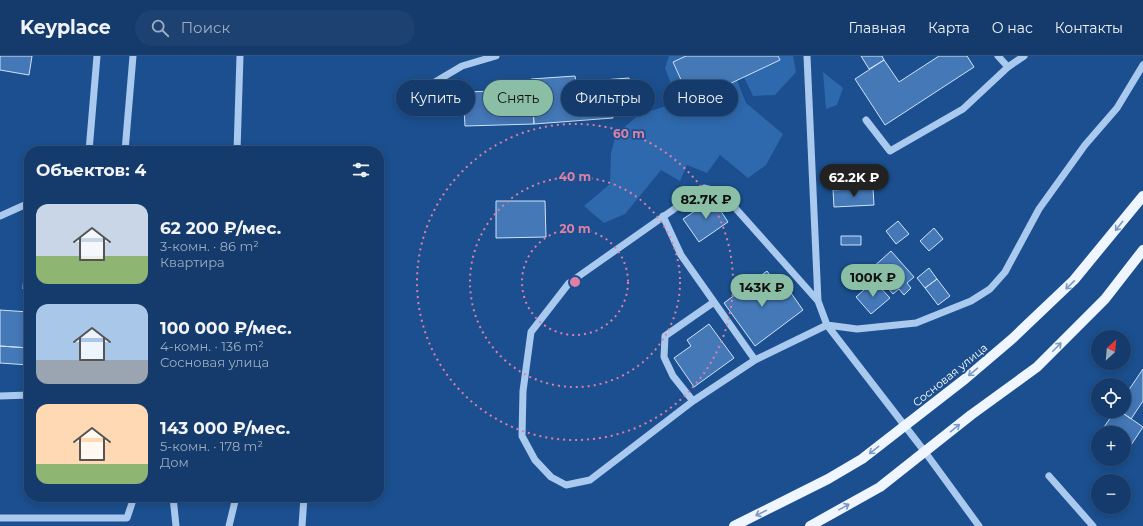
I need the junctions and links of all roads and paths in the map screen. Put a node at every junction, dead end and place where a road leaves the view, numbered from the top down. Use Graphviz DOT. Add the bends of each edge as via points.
graph roads {
  1 [pos="97,56"];
  2 [pos="133,56"];
  3 [pos="240,56"];
  4 [pos="496,56"];
  5 [pos="807,56"];
  6 [pos="998,56"];
  7 [pos="1024,56"];
  8 [pos="1143,65"];
  9 [pos="1008,67"];
  10 [pos="438,80"];
  11 [pos="866,120"];
  12 [pos="89,146"];
  13 [pos="125,146"];
  14 [pos="237,146"];
  15 [pos="1143,196"];
  16 [pos="24,205"];
  17 [pos="0,216"];
  18 [pos="663,216"];
  19 [pos="1143,250"];
  20 [pos="818,301"];
  21 [pos="714,302"];
  22 [pos="827,325"];
  23 [pos="755,360"];
  24 [pos="24,395"];
  25 [pos="0,396"];
  26 [pos="694,401"];
  27 [pos="905,426"];
  28 [pos="925,452"];
  29 [pos="1049,476"];
  30 [pos="132,502"];
  31 [pos="174,502"];
  32 [pos="235,502"];
  33 [pos="304,502"];
  34 [pos="0,518"];
  35 [pos="176,526"];
  36 [pos="229,526"];
  37 [pos="302,526"];
  38 [pos="734,526"];
  39 [pos="810,526"];
  40 [pos="979,526"];
  41 [pos="1093,526"];
  1 -- 12 [label="street"];
  2 -- 13 [label="street"];
  3 -- 14 [label="street"];
  4 -- 10 [label="street" via="462,66"];
  5 -- 20 [label="street"];
  6 -- 9 [label="street"];
  7 -- 9 [label="street"];
  8 -- 22 [label="street" via="1117,108 1085,145 1039,209 1005,272 990,289 971,300 916,323 857,329"];
  9 -- 11 [label="street" via="963,109 890,152"];
  15 -- 27 [label="main road, Сосновая улица, one-way" via="1074,280 1012,339"];
  16 -- 17 [label="street"];
  18 -- 20 [label="street" via="704,188 721,192"];
  18 -- 21 [label="street" via="681,255"];
  18 -- 26 [label="street" via="568,283 531,332 523,391 522,436 540,466 551,477 566,485 590,480"];
  28 -- 19 [label="main road, one-way" via="1037,367 1105,299"];
  20 -- 22 [label="street"];
  21 -- 23 [label="street"];
  21 -- 26 [label="street" via="665,336 664,357 673,376"];
  22 -- 23 [label="street"];
  22 -- 27 [label="street"];
  23 -- 26 [label="street"];
  24 -- 25 [label="street"];
  27 -- 28 [label="street"];
  27 -- 38 [label="main road, Сосновая улица, one-way" via="862,459 828,479"];
  39 -- 28 [label="main road, one-way" via="880,486"];
  28 -- 40 [label="street"];
  29 -- 41 [label="street"];
  30 -- 34 [label="street" via="127,518"];
  31 -- 35 [label="street"];
  32 -- 36 [label="street"];
  33 -- 37 [label="street"];
}
